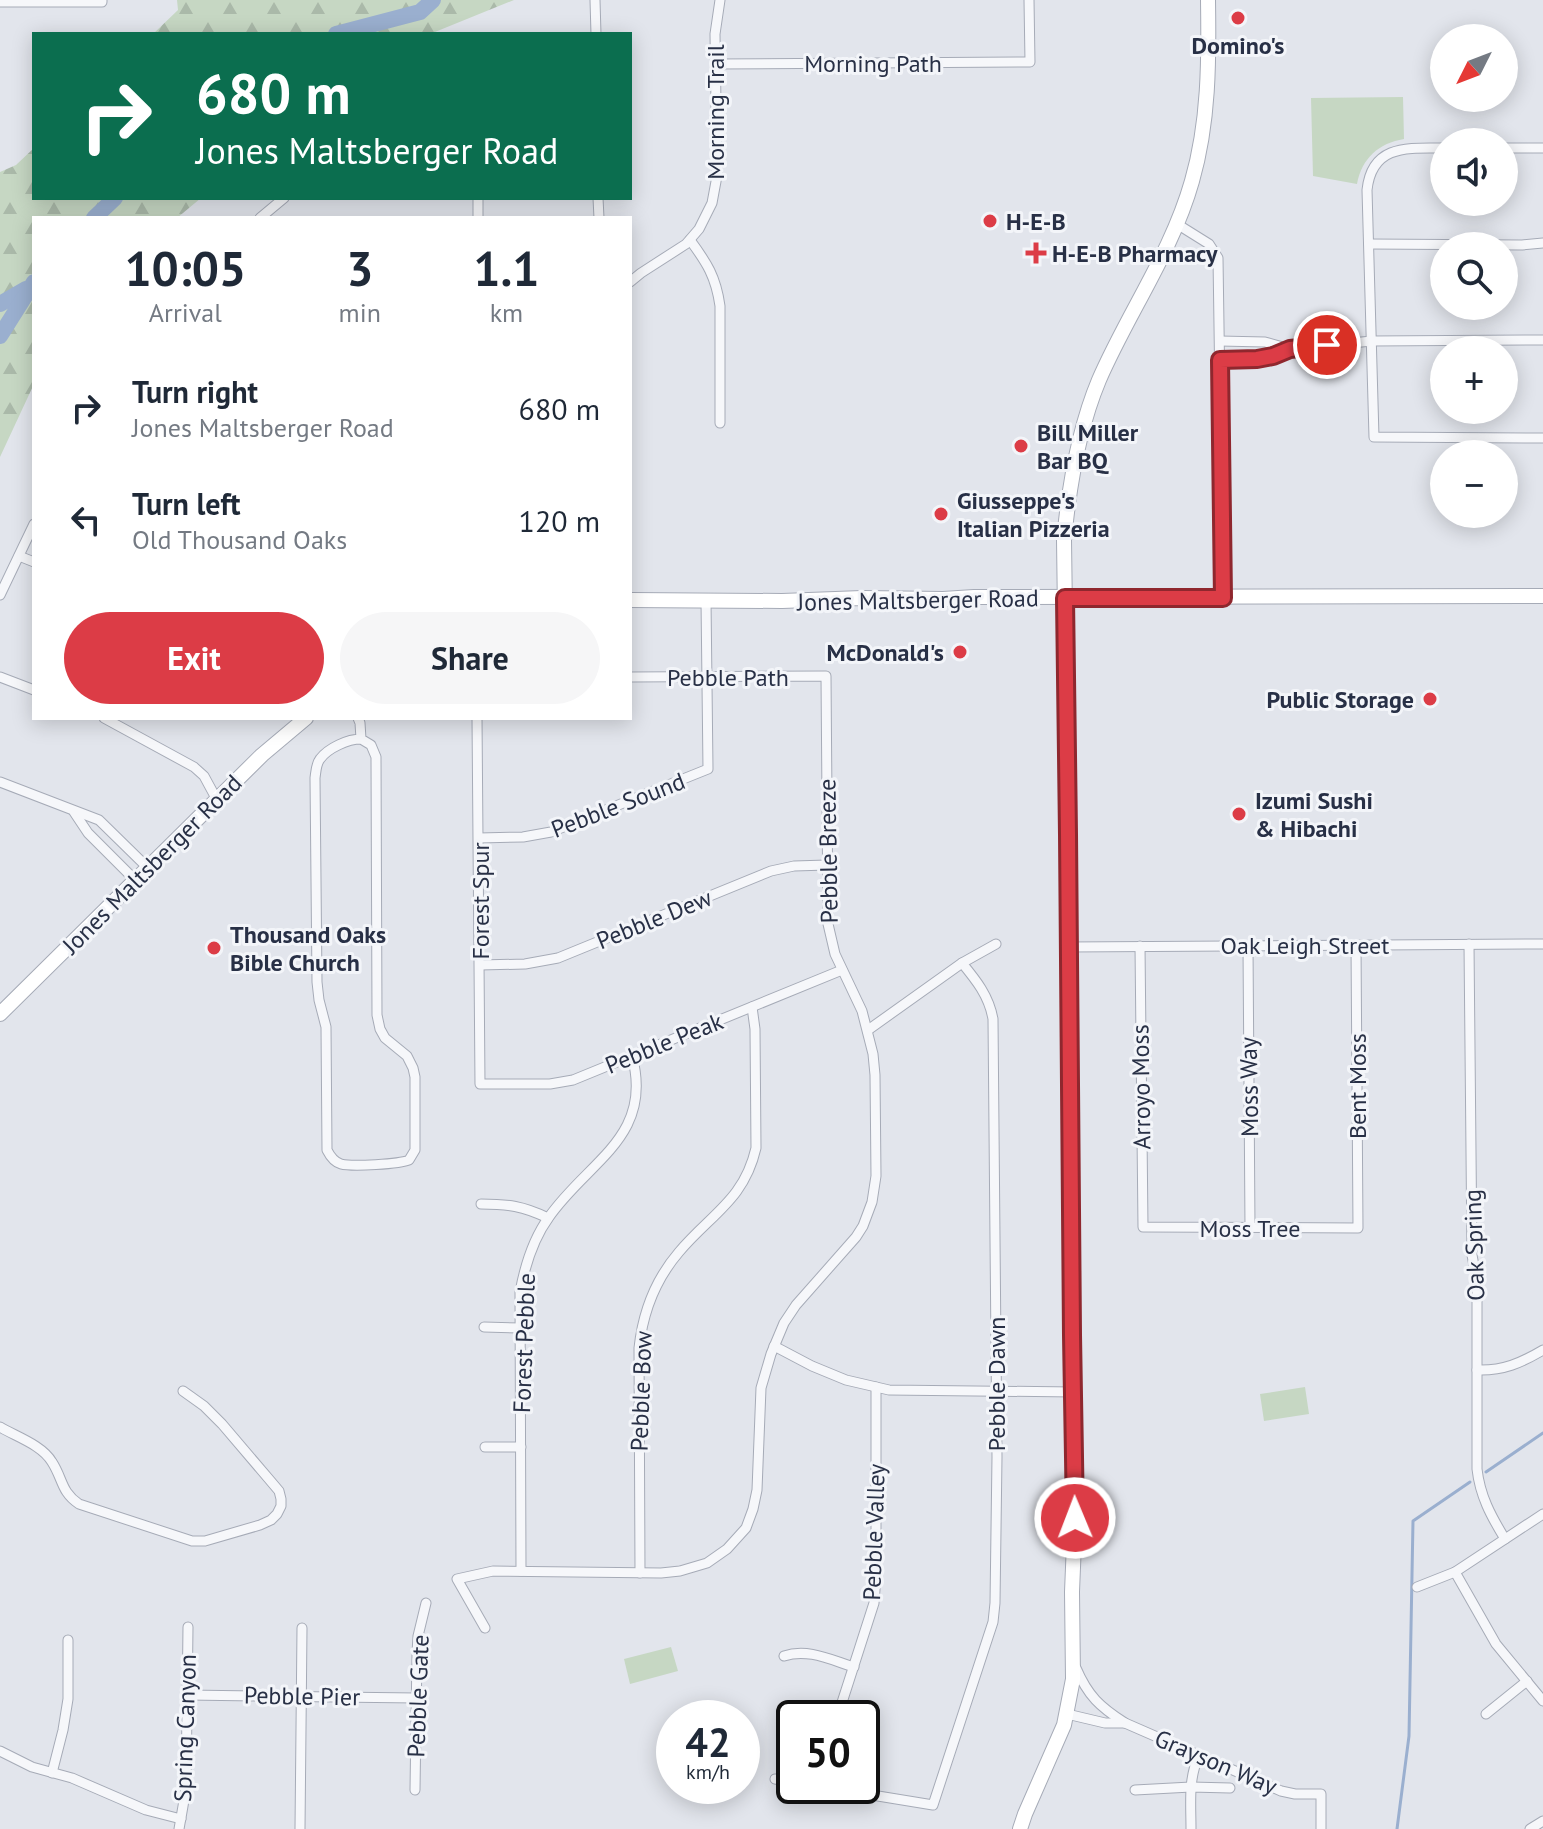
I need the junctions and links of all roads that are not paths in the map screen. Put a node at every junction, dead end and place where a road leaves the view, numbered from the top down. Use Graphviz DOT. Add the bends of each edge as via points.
graph roads {
  1 [pos="595,0"];
  2 [pos="720,0"];
  3 [pos="1029,0"];
  4 [pos="1208,0"];
  5 [pos="102,1"];
  6 [pos="0,2"];
  7 [pos="596,32"];
  8 [pos="716,64"];
  9 [pos="1518,148"];
  10 [pos="1543,148"];
  11 [pos="1430,149"];
  12 [pos="282,200"];
  13 [pos="262,216"];
  14 [pos="1177,224"];
  15 [pos="690,240"];
  16 [pos="1543,243"];
  17 [pos="1369,244"];
  18 [pos="632,280"];
  19 [pos="1543,340"];
  20 [pos="1220,341"];
  21 [pos="1372,341"];
  22 [pos="1290,349"];
  23 [pos="1220,360"];
  24 [pos="720,423"];
  25 [pos="1543,438"];
  26 [pos="32,528"];
  27 [pos="19,556"];
  28 [pos="32,561"];
  29 [pos="0,595"];
  30 [pos="1543,596"];
  31 [pos="1065,598"];
  32 [pos="1223,598"];
  33 [pos="632,600"];
  34 [pos="706,600"];
  35 [pos="706,676"];
  36 [pos="826,676"];
  37 [pos="0,677"];
  38 [pos="632,677"];
  39 [pos="32,689"];
  40 [pos="108,720"];
  41 [pos="304,720"];
  42 [pos="359,720"];
  43 [pos="477,720"];
  44 [pos="361,739"];
  45 [pos="0,782"];
  46 [pos="217,800"];
  47 [pos="74,812"];
  48 [pos="479,838"];
  49 [pos="120,841"];
  50 [pos="108,853"];
  51 [pos="827,865"];
  52 [pos="147,867"];
  53 [pos="135,880"];
  54 [pos="996,944"];
  55 [pos="1469,944"];
  56 [pos="1543,944"];
  57 [pos="1356,945"];
  58 [pos="1140,946"];
  59 [pos="1248,946"];
  60 [pos="1068,947"];
  61 [pos="962,963"];
  62 [pos="480,965"];
  63 [pos="842,970"];
  64 [pos="752,1007"];
  65 [pos="0,1014"];
  66 [pos="868,1030"];
  67 [pos="632,1056"];
  68 [pos="480,1084"];
  69 [pos="481,1204"];
  70 [pos="548,1218"];
  71 [pos="1143,1227"];
  72 [pos="1250,1228"];
  73 [pos="1358,1228"];
  74 [pos="484,1327"];
  75 [pos="521,1328"];
  76 [pos="774,1346"];
  77 [pos="1543,1350"];
  78 [pos="1477,1370"];
  79 [pos="876,1387"];
  80 [pos="183,1391"];
  81 [pos="996,1391"];
  82 [pos="1074,1392"];
  83 [pos="0,1427"];
  84 [pos="485,1447"];
  85 [pos="521,1447"];
  86 [pos="1543,1514"];
  87 [pos="1505,1539"];
  88 [pos="521,1571"];
  89 [pos="1455,1572"];
  90 [pos="640,1573"];
  91 [pos="1417,1587"];
  92 [pos="426,1603"];
  93 [pos="188,1627"];
  94 [pos="302,1628"];
  95 [pos="485,1628"];
  96 [pos="68,1640"];
  97 [pos="784,1656"];
  98 [pos="1073,1661"];
  99 [pos="854,1667"];
  100 [pos="1527,1681"];
  101 [pos="187,1695"];
  102 [pos="301,1696"];
  103 [pos="416,1698"];
  104 [pos="843,1700"];
  105 [pos="1543,1701"];
  106 [pos="1067,1714"];
  107 [pos="1486,1714"];
  108 [pos="1125,1723"];
  109 [pos="0,1751"];
  110 [pos="1199,1755"];
  111 [pos="52,1773"];
  112 [pos="1191,1787"];
  113 [pos="1230,1788"];
  114 [pos="415,1790"];
  115 [pos="1135,1790"];
  116 [pos="880,1796"];
  117 [pos="1543,1821"];
  118 [pos="180,1824"];
  119 [pos="300,1829"];
  120 [pos="1020,1829"];
  121 [pos="1191,1829"];
  122 [pos="1321,1829"];
  123 [pos="1530,1829"];
  1 -- 7 [label="street"];
  2 -- 8 [label="street, Morning Trail"];
  3 -- 8 [label="street, Morning Path" via="1030,62"];
  4 -- 14 [label="main road" via="1205,117"];
  5 -- 6 [label="street"];
  8 -- 15 [label="street, Morning Trail" via="716,188 704,221"];
  9 -- 10 [label="street"];
  11 -- 17 [label="street" via="1396,150 1379,160 1368,178"];
  12 -- 13 [label="street"];
  14 -- 20 [label="street" via="1209,244 1218,258"];
  14 -- 31 [label="main road" via="1091,401 1067,504"];
  15 -- 18 [label="street, Morning Trail"];
  15 -- 24 [label="street" via="718,289"];
  16 -- 17 [label="street"];
  17 -- 21 [label="street"];
  19 -- 21 [label="street"];
  20 -- 22 [label="street" via="1265,342"];
  20 -- 23 [label="street"];
  21 -- 22 [label="street"];
  21 -- 25 [label="street" via="1374,437"];
  22 -- 23 [label="street" via="1257,359"];
  23 -- 32 [label="street"];
  26 -- 27 [label="street"];
  27 -- 28 [label="street"];
  27 -- 29 [label="street"];
  30 -- 32 [label="main road, Jones Maltsberger Road"];
  31 -- 32 [label="main road, Jones Maltsberger Road"];
  31 -- 34 [label="main road, Jones Maltsberger Road"];
  31 -- 60 [label="main road"];
  33 -- 34 [label="main road, Jones Maltsberger Road"];
  34 -- 35 [label="street"];
  35 -- 36 [label="street, Pebble Path"];
  35 -- 38 [label="street, Pebble Path"];
  35 -- 48 [label="street, Pebble Sound" via="708,769 551,832"];
  36 -- 51 [label="street, Pebble Breeze"];
  37 -- 39 [label="street"];
  40 -- 46 [label="street" via="194,767"];
  41 -- 46 [label="main road, Jones Maltsberger Road"];
  42 -- 44 [label="street"];
  43 -- 48 [label="street, Forest Spur"];
  44 -- 44 [label="street" via="376,757 377,1015 385,1038 407,1056 415,1077 416,1146 409,1160 398,1164 341,1164 327,1150 326,1027 317,982 315,778 325,754"];
  45 -- 47 [label="street"];
  46 -- 52 [label="main road, Jones Maltsberger Road"];
  47 -- 49 [label="street" via="99,820"];
  47 -- 50 [label="street"];
  48 -- 62 [label="street, Forest Spur"];
  49 -- 50 [label="street"];
  49 -- 52 [label="street"];
  50 -- 53 [label="street"];
  51 -- 62 [label="street, Pebble Dew" via="771,871 558,958"];
  51 -- 63 [label="street, Pebble Breeze" via="828,924"];
  52 -- 53 [label="main road, Jones Maltsberger Road"];
  53 -- 65 [label="main road, Jones Maltsberger Road"];
  54 -- 61 [label="street"];
  55 -- 56 [label="street, Oak Leigh Street"];
  55 -- 57 [label="street, Oak Leigh Street"];
  55 -- 78 [label="street, Oak Spring"];
  57 -- 59 [label="street, Oak Leigh Street"];
  57 -- 73 [label="street, Bent Moss"];
  58 -- 59 [label="street, Oak Leigh Street"];
  58 -- 60 [label="street, Oak Leigh Street"];
  58 -- 71 [label="street, Arroyo Moss"];
  59 -- 72 [label="street, Moss Way"];
  60 -- 82 [label="main road"];
  61 -- 66 [label="street"];
  61 -- 81 [label="street, Pebble Dawn" via="987,998 993,1019"];
  62 -- 68 [label="street, Forest Spur"];
  63 -- 64 [label="street, Pebble Peak"];
  63 -- 66 [label="street, Pebble Breeze"];
  64 -- 67 [label="street, Pebble Peak"];
  64 -- 90 [label="street, Pebble Bow" via="756,1148 750,1171 737,1193 665,1270 650,1297 641,1331"];
  66 -- 76 [label="street, Pebble Breeze" via="875,1075 872,1202 856,1237 796,1305"];
  67 -- 68 [label="street, Pebble Peak" via="564,1082"];
  67 -- 70 [label="street, Forest Pebble" via="637,1088 628,1127"];
  69 -- 70 [label="street" via="521,1206"];
  70 -- 75 [label="street, Forest Pebble" via="523,1275"];
  71 -- 72 [label="street, Moss Tree"];
  72 -- 73 [label="street, Moss Tree"];
  74 -- 75 [label="street"];
  75 -- 85 [label="street, Forest Pebble"];
  76 -- 79 [label="street" via="846,1380"];
  76 -- 90 [label="street, Pebble Breeze" via="761,1388 757,1490 746,1528 727,1549 699,1567"];
  77 -- 78 [label="street" via="1512,1367"];
  78 -- 87 [label="street, Oak Spring" via="1478,1480"];
  79 -- 81 [label="street"];
  79 -- 99 [label="street, Pebble Valley" via="874,1603"];
  80 -- 83 [label="street" via="218,1420 279,1491 281,1506 271,1520 192,1541 108,1514 72,1499 44,1452"];
  81 -- 82 [label="street"];
  81 -- 116 [label="street, Pebble Dawn" via="993,1622 933,1805"];
  82 -- 98 [label="main road"];
  84 -- 85 [label="street"];
  85 -- 88 [label="street, Forest Pebble"];
  86 -- 87 [label="street"];
  87 -- 89 [label="street"];
  88 -- 90 [label="street"];
  88 -- 95 [label="street" via="457,1579"];
  89 -- 91 [label="street"];
  89 -- 100 [label="street" via="1486,1628"];
  92 -- 103 [label="street, Pebble Gate" via="417,1644"];
  93 -- 101 [label="street, Spring Canyon"];
  94 -- 102 [label="street"];
  96 -- 111 [label="street" via="68,1699"];
  97 -- 99 [label="street" via="809,1653"];
  98 -- 106 [label="main road"];
  98 -- 108 [label="street, Grayson Way" via="1092,1697"];
  99 -- 104 [label="street, Pebble Valley"];
  100 -- 105 [label="street"];
  100 -- 107 [label="street"];
  101 -- 102 [label="street, Pebble Pier"];
  101 -- 118 [label="street, Spring Canyon" via="186,1789"];
  102 -- 103 [label="street, Pebble Pier"];
  102 -- 119 [label="street"];
  103 -- 114 [label="street, Pebble Gate"];
  106 -- 108 [label="street, Grayson Way"];
  106 -- 120 [label="main road"];
  108 -- 110 [label="street, Grayson Way"];
  109 -- 111 [label="street"];
  110 -- 112 [label="street"];
  110 -- 122 [label="street, Grayson Way" via="1281,1791 1321,1794"];
  111 -- 118 [label="street"];
  112 -- 113 [label="street"];
  112 -- 115 [label="street"];
  112 -- 121 [label="street"];
  117 -- 123 [label="street"];
}
